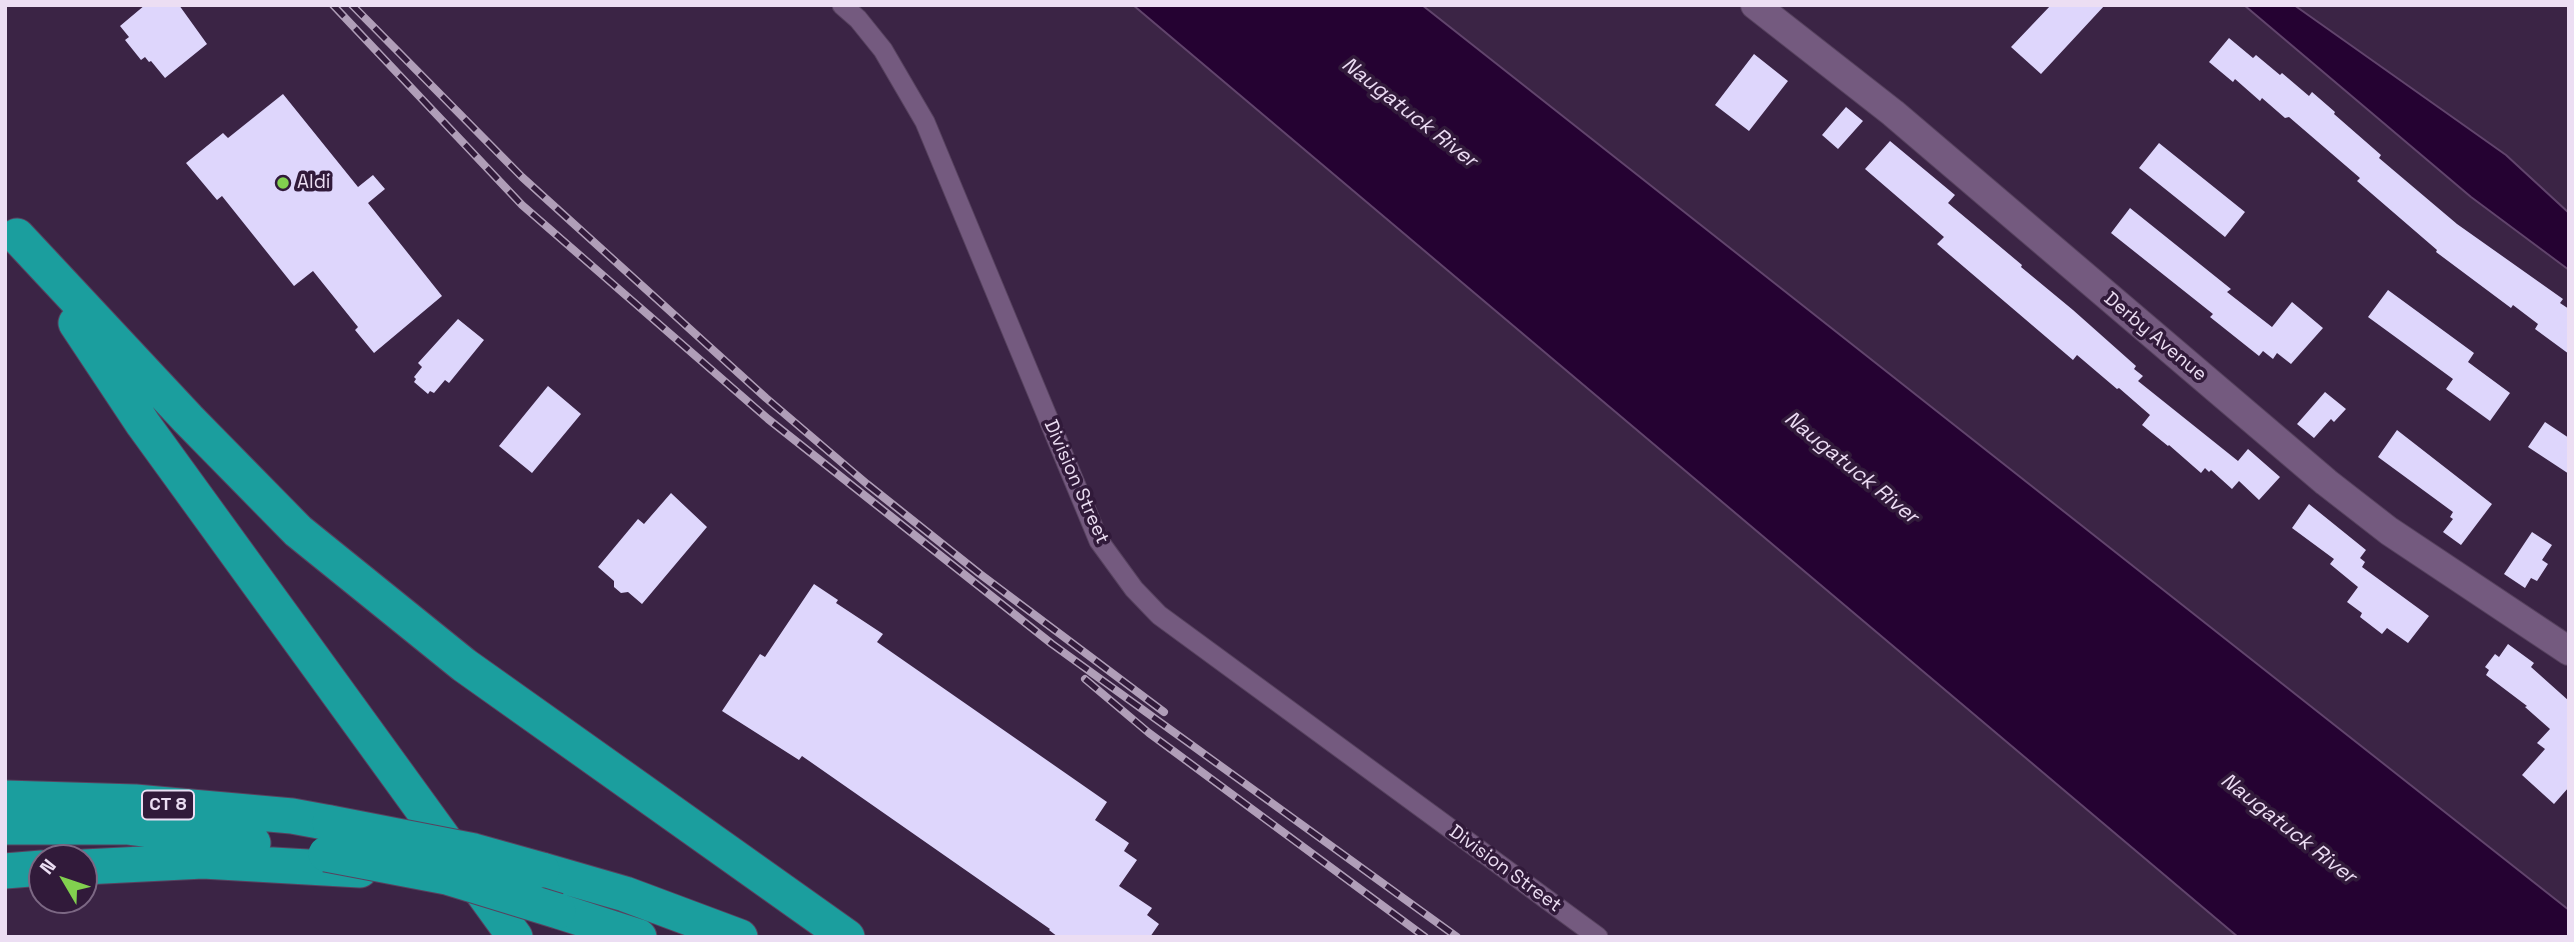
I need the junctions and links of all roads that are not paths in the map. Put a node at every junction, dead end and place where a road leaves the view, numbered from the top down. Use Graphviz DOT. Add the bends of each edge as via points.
graph roads {
  1 [pos="842,5"];
  2 [pos="1755,5"];
  3 [pos="2565,644"];
  4 [pos="5,798"];
  5 [pos="5,827"];
  6 [pos="328,848"];
  7 [pos="98,865"];
  8 [pos="28,869"];
  9 [pos="5,871"];
  10 [pos="515,937"];
  11 [pos="639,937"];
  12 [pos="740,937"];
  13 [pos="847,937"];
  14 [pos="1598,937"];
  1 -- 14 [label="street, Division Street" via="883,50 925,121 1099,541 1134,589 1159,615"];
  2 -- 3 [label="main road, Derby Avenue" via="1893,113 2326,482 2389,531"];
  4 -- 6 [label="highway, CT 8" via="135,802 292,816"];
  5 -- 6 [label="highway, CT 8" via="127,827"];
  6 -- 7 [label="highway" via="203,861"];
  6 -- 11 [label="highway, CT 8, bridge" via="447,877"];
  6 -- 12 [label="highway, CT 8, bridge" via="474,851 625,894"];
  8 -- 9 [label="highway"];
  10 -- 13 [label="highway" via="143,424 18,236 298,531 464,665"];
}
